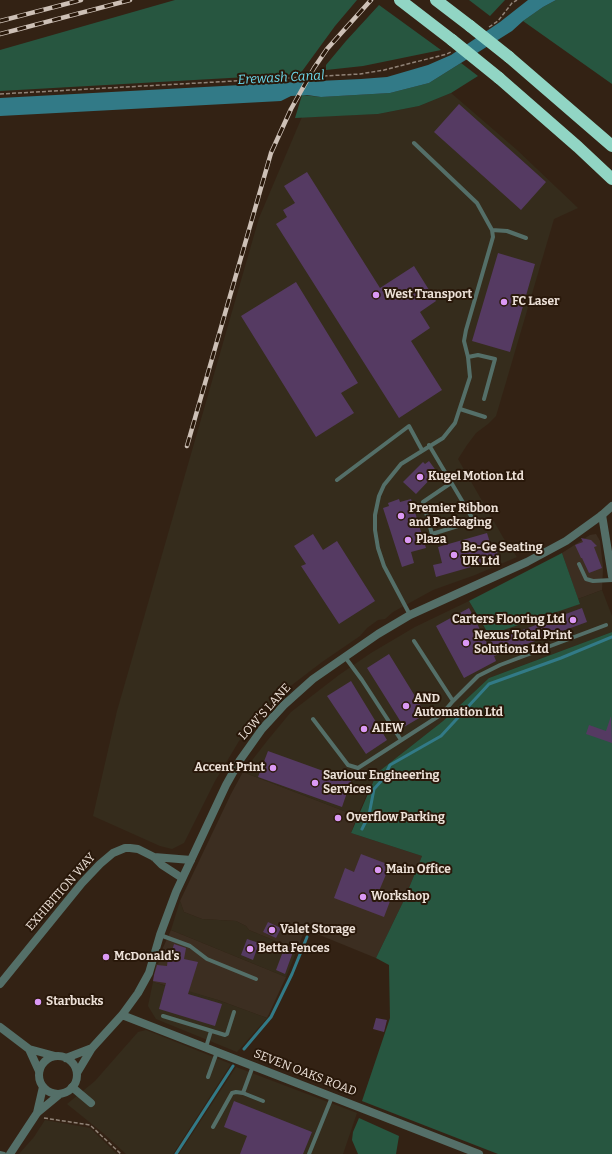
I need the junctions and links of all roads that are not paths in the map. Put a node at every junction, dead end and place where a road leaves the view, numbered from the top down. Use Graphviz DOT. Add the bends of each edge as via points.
graph roads {
  1 [pos="400,0"];
  2 [pos="436,0"];
  3 [pos="414,143"];
  4 [pos="612,146"];
  5 [pos="612,179"];
  6 [pos="492,230"];
  7 [pos="526,238"];
  8 [pos="468,356"];
  9 [pos="484,399"];
  10 [pos="460,409"];
  11 [pos="485,417"];
  12 [pos="429,445"];
  13 [pos="422,450"];
  14 [pos="337,480"];
  15 [pos="451,483"];
  16 [pos="612,506"];
  17 [pos="602,515"];
  18 [pos="580,564"];
  19 [pos="612,576"];
  20 [pos="612,580"];
  21 [pos="410,615"];
  22 [pos="606,625"];
  23 [pos="414,641"];
  24 [pos="345,657"];
  25 [pos="453,701"];
  26 [pos="313,719"];
  27 [pos="401,740"];
  28 [pos="154,857"];
  29 [pos="191,860"];
  30 [pos="182,878"];
  31 [pos="160,935"];
  32 [pos="256,980"];
  33 [pos="0,984"];
  34 [pos="234,1012"];
  35 [pos="122,1015"];
  36 [pos="163,1016"];
  37 [pos="0,1027"];
  38 [pos="211,1031"];
  39 [pos="92,1048"];
  40 [pos="206,1048"];
  41 [pos="29,1049"];
  42 [pos="217,1052"];
  43 [pos="55,1056"];
  44 [pos="66,1058"];
  45 [pos="253,1066"];
  46 [pos="39,1071"];
  47 [pos="77,1073"];
  48 [pos="208,1077"];
  49 [pos="43,1087"];
  50 [pos="72,1087"];
  51 [pos="243,1093"];
  52 [pos="60,1094"];
  53 [pos="333,1097"];
  54 [pos="263,1101"];
  55 [pos="91,1103"];
  56 [pos="36,1115"];
  57 [pos="213,1127"];
  58 [pos="0,1153"];
  59 [pos="4,1154"];
  60 [pos="10,1154"];
  61 [pos="309,1154"];
  62 [pos="479,1154"];
  1 -- 5 [label="highway, bridge" via="453,45 499,78"];
  2 -- 4 [label="highway, bridge" via="509,57"];
  3 -- 6 [label="lane" via="477,203"];
  6 -- 7 [label="lane" via="507,231"];
  6 -- 8 [label="lane" via="493,237 466,330 464,341"];
  8 -- 9 [label="lane" via="478,355 495,359"];
  8 -- 10 [label="lane" via="470,377"];
  10 -- 11 [label="lane"];
  10 -- 12 [label="lane" via="455,423 443,438"];
  12 -- 13 [label="lane"];
  12 -- 15 [label="lane"];
  13 -- 14 [label="lane" via="409,426"];
  13 -- 21 [label="lane" via="400,464 393,472 379,496 375,515 375,530 382,560"];
  15 -- 15 [label="lane" via="474,521 432,534 423,502"];
  16 -- 17 [label="street, LOW'S LANE"];
  17 -- 19 [label="street"];
  17 -- 21 [label="street, LOW'S LANE" via="566,541 527,562"];
  18 -- 20 [label="lane" via="586,579"];
  21 -- 24 [label="street, LOW'S LANE"];
  22 -- 25 [label="lane" via="500,665 478,676"];
  23 -- 25 [label="lane"];
  24 -- 27 [label="lane"];
  24 -- 29 [label="street, LOW'S LANE" via="313,679 284,705 262,730 231,774"];
  25 -- 27 [label="lane" via="442,714"];
  26 -- 27 [label="lane" via="348,765 358,768"];
  28 -- 29 [label="street, EXHIBITION WAY"];
  28 -- 30 [label="street, EXHIBITION WAY"];
  28 -- 33 [label="street, EXHIBITION WAY" via="130,848 108,856 82,883"];
  29 -- 30 [label="street, LOW'S LANE"];
  30 -- 31 [label="street, LOW'S LANE"];
  31 -- 32 [label="lane" via="190,946 207,959"];
  31 -- 35 [label="street, LOW'S LANE" via="149,973"];
  34 -- 38 [label="lane" via="227,1034"];
  35 -- 39 [label="street, LOW'S LANE"];
  35 -- 40 [label="street, SEVEN OAKS ROAD"];
  36 -- 38 [label="lane"];
  37 -- 41 [label="street"];
  38 -- 40 [label="lane"];
  39 -- 44 [label="street, LOW'S LANE"];
  39 -- 47 [label="street, LOW'S LANE"];
  40 -- 42 [label="street, SEVEN OAKS ROAD"];
  41 -- 43 [label="street"];
  41 -- 46 [label="street"];
  42 -- 45 [label="street, SEVEN OAKS ROAD"];
  42 -- 48 [label="lane"];
  43 -- 44 [label="street"];
  43 -- 46 [label="street" via="44,1062"];
  44 -- 47 [label="street" via="74,1064"];
  45 -- 51 [label="lane"];
  45 -- 53 [label="street, SEVEN OAKS ROAD"];
  46 -- 49 [label="street"];
  47 -- 50 [label="street, LOW'S LANE"];
  49 -- 52 [label="street" via="53,1094"];
  49 -- 56 [label="street"];
  50 -- 52 [label="street"];
  50 -- 55 [label="street"];
  51 -- 54 [label="lane"];
  51 -- 57 [label="lane" via="232,1093"];
  52 -- 56 [label="street"];
  53 -- 61 [label="lane"];
  53 -- 62 [label="street, SEVEN OAKS ROAD"];
  56 -- 60 [label="street"];
  58 -- 59 [label="lane"];
}
